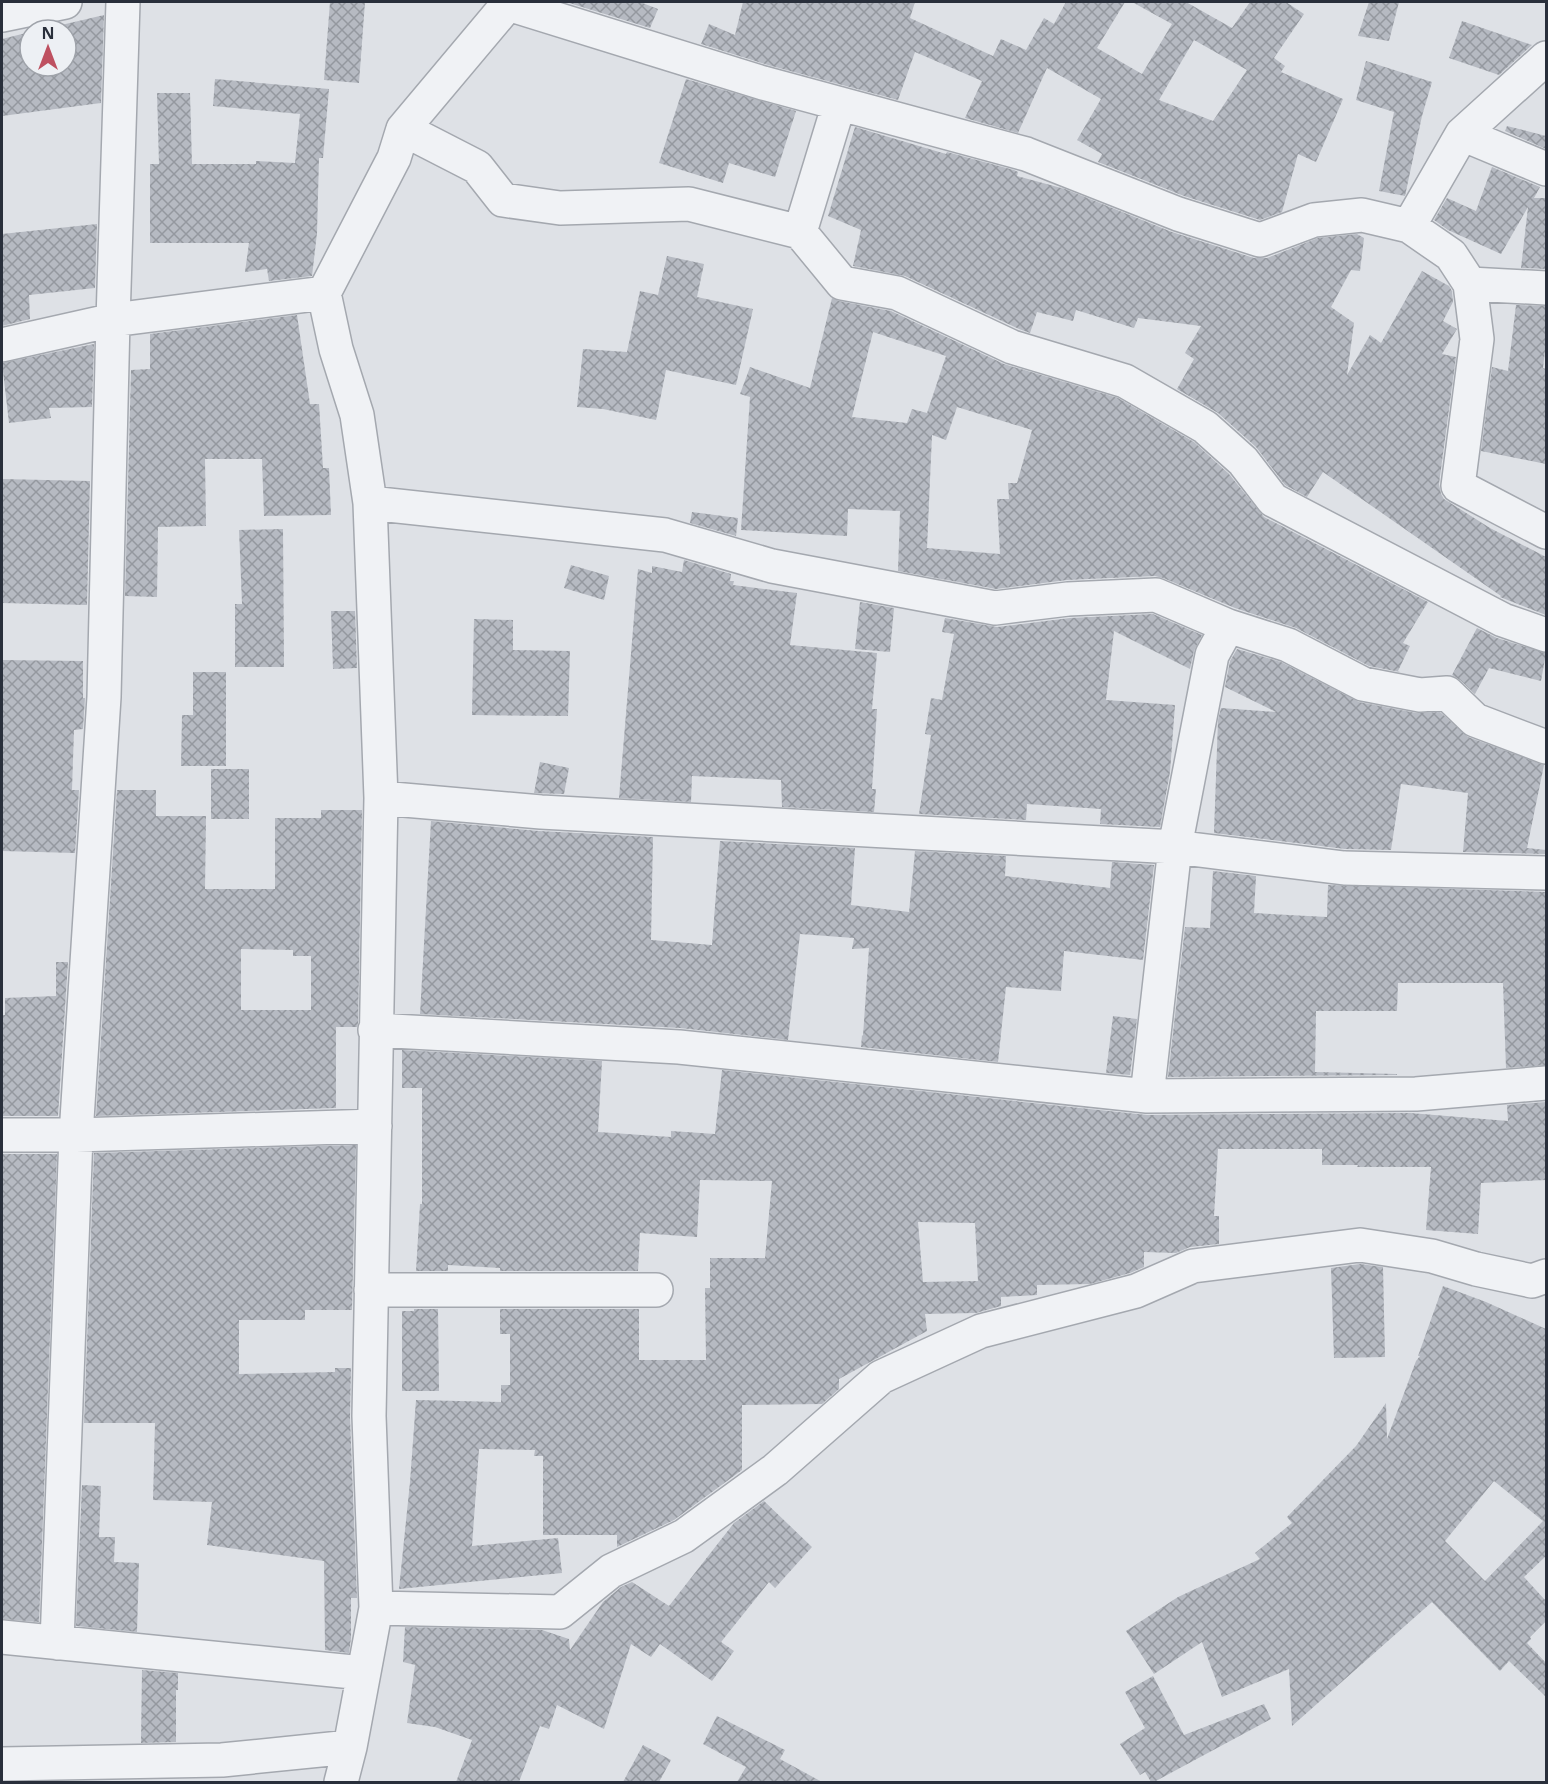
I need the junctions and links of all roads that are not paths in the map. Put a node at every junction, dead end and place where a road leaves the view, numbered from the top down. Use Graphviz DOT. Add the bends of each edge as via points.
graph roads {
  1 [pos="65,2"];
  2 [pos="123,2"];
  3 [pos="506,2"];
  4 [pos="2,15"];
  5 [pos="1546,58"];
  6 [pos="839,104"];
  7 [pos="404,129"];
  8 [pos="1462,134"];
  9 [pos="1546,169"];
  10 [pos="1409,226"];
  11 [pos="800,232"];
  12 [pos="1470,284"];
  13 [pos="1546,288"];
  14 [pos="324,293"];
  15 [pos="113,320"];
  16 [pos="2,345"];
  17 [pos="370,503"];
  18 [pos="1546,532"];
  19 [pos="1228,626"];
  20 [pos="1546,635"];
  21 [pos="1546,747"];
  22 [pos="381,798"];
  23 [pos="1175,847"];
  24 [pos="1546,873"];
  25 [pos="375,1030"];
  26 [pos="1546,1083"];
  27 [pos="1148,1096"];
  28 [pos="375,1126"];
  29 [pos="2,1135"];
  30 [pos="76,1135"];
  31 [pos="1546,1275"];
  32 [pos="371,1290"];
  33 [pos="656,1290"];
  34 [pos="376,1608"];
  35 [pos="2,1637"];
  36 [pos="57,1643"];
  37 [pos="363,1673"];
  38 [pos="350,1747"];
  39 [pos="2,1764"];
  40 [pos="341,1782"];
  1 -- 4 [label="street"];
  2 -- 15 [label="street"];
  3 -- 6 [label="street"];
  3 -- 7 [label="street"];
  5 -- 8 [label="street"];
  6 -- 10 [label="street" via="1026,154 1178,214 1260,240 1314,220 1362,215"];
  6 -- 11 [label="street"];
  7 -- 11 [label="street" via="477,167 503,200 560,208 689,204"];
  7 -- 14 [label="street" via="394,158"];
  8 -- 9 [label="street"];
  8 -- 10 [label="street"];
  10 -- 12 [label="street" via="1451,255"];
  11 -- 20 [label="street" via="842,282 897,293 1011,347 1125,381 1205,427 1243,461 1273,500 1503,620"];
  12 -- 13 [label="street"];
  12 -- 18 [label="street" via="1477,339 1458,486"];
  14 -- 15 [label="street"];
  14 -- 17 [label="street" via="336,349 357,415"];
  15 -- 16 [label="street"];
  15 -- 30 [label="street" via="104,697"];
  17 -- 19 [label="street" via="665,535 772,566 995,608 1156,595"];
  17 -- 22 [label="street"];
  19 -- 21 [label="street" via="1288,645 1363,684 1420,695 1448,693 1475,720"];
  19 -- 23 [label="street" via="1212,655"];
  22 -- 23 [label="street" via="541,812"];
  22 -- 25 [label="street"];
  23 -- 24 [label="street" via="1344,868"];
  23 -- 27 [label="street"];
  25 -- 27 [label="street" via="680,1047"];
  25 -- 28 [label="street"];
  26 -- 27 [label="street" via="1416,1094"];
  28 -- 30 [label="street"];
  28 -- 32 [label="street"];
  29 -- 30 [label="street"];
  30 -- 36 [label="street"];
  31 -- 34 [label="street" via="1532,1281 1432,1256 1360,1245 1193,1266 1136,1291 981,1330 880,1377 775,1470 684,1536 611,1571 560,1612"];
  32 -- 33 [label="street"];
  32 -- 34 [label="street" via="369,1416"];
  34 -- 37 [label="street"];
  35 -- 36 [label="street"];
  36 -- 37 [label="street"];
  37 -- 38 [label="street"];
  38 -- 39 [label="street" via="222,1760"];
  38 -- 40 [label="street"];
}
